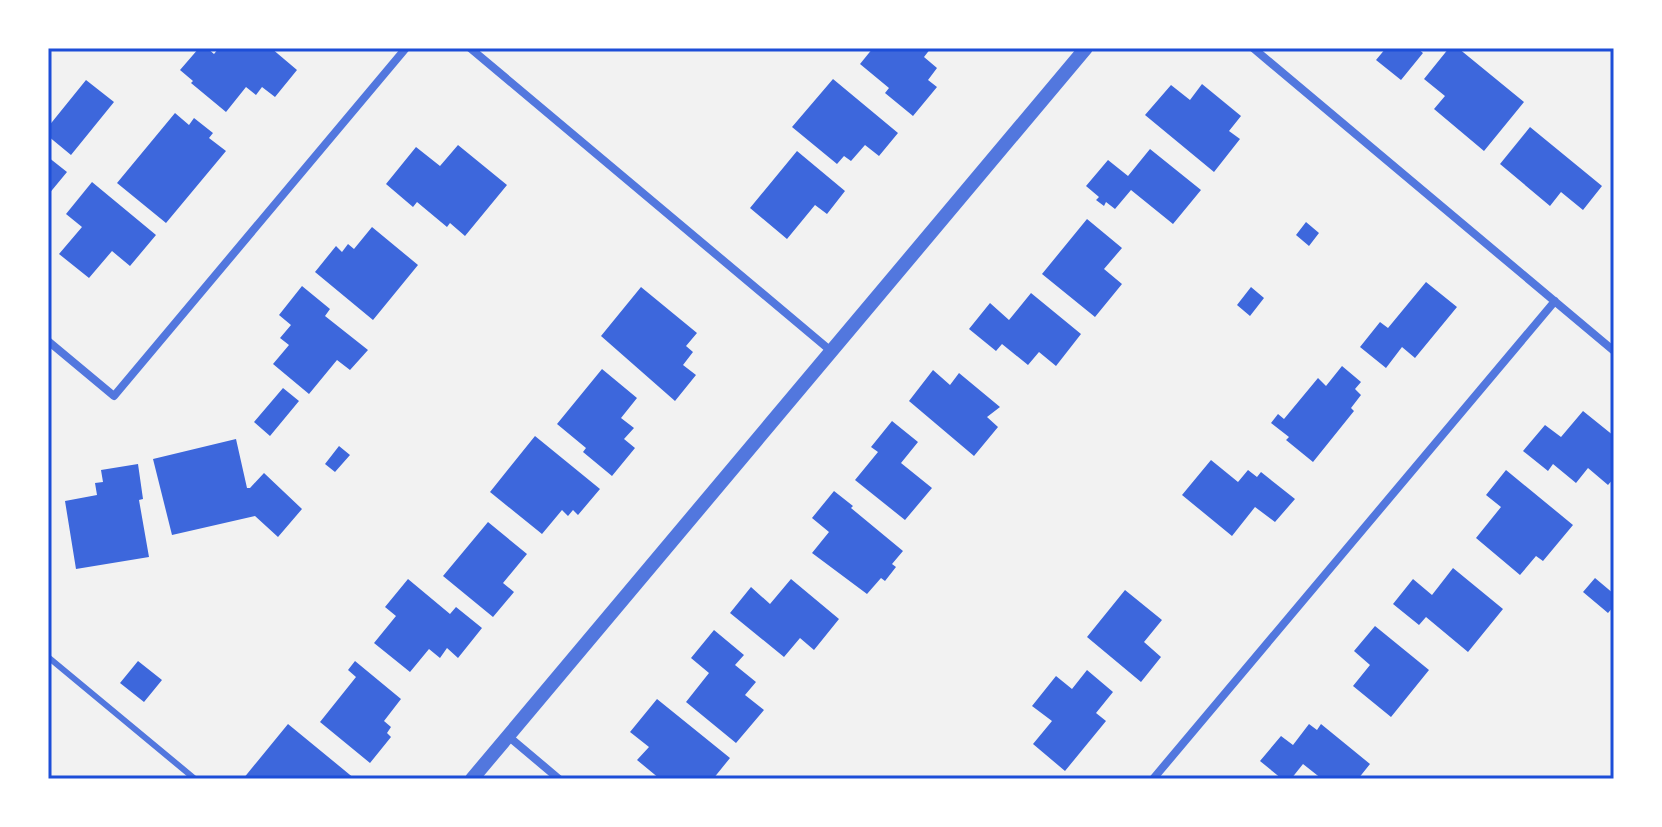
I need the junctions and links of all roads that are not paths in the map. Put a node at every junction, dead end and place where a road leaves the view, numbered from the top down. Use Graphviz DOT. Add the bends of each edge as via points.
graph roads {
  1 [pos="406,48"];
  2 [pos="470,48"];
  3 [pos="1086,48"];
  4 [pos="1253,48"];
  5 [pos="1555,301"];
  6 [pos="48,341"];
  7 [pos="831,351"];
  8 [pos="1614,351"];
  9 [pos="48,657"];
  10 [pos="508,736"];
  11 [pos="195,779"];
  12 [pos="472,779"];
  13 [pos="559,779"];
  14 [pos="1153,779"];
  1 -- 6 [label="street" via="114,396"];
  2 -- 7 [label="street"];
  3 -- 7 [label="street"];
  4 -- 5 [label="street"];
  5 -- 8 [label="street"];
  5 -- 14 [label="street"];
  7 -- 10 [label="street"];
  9 -- 11 [label="lane"];
  10 -- 12 [label="street"];
  10 -- 13 [label="street"];
}
